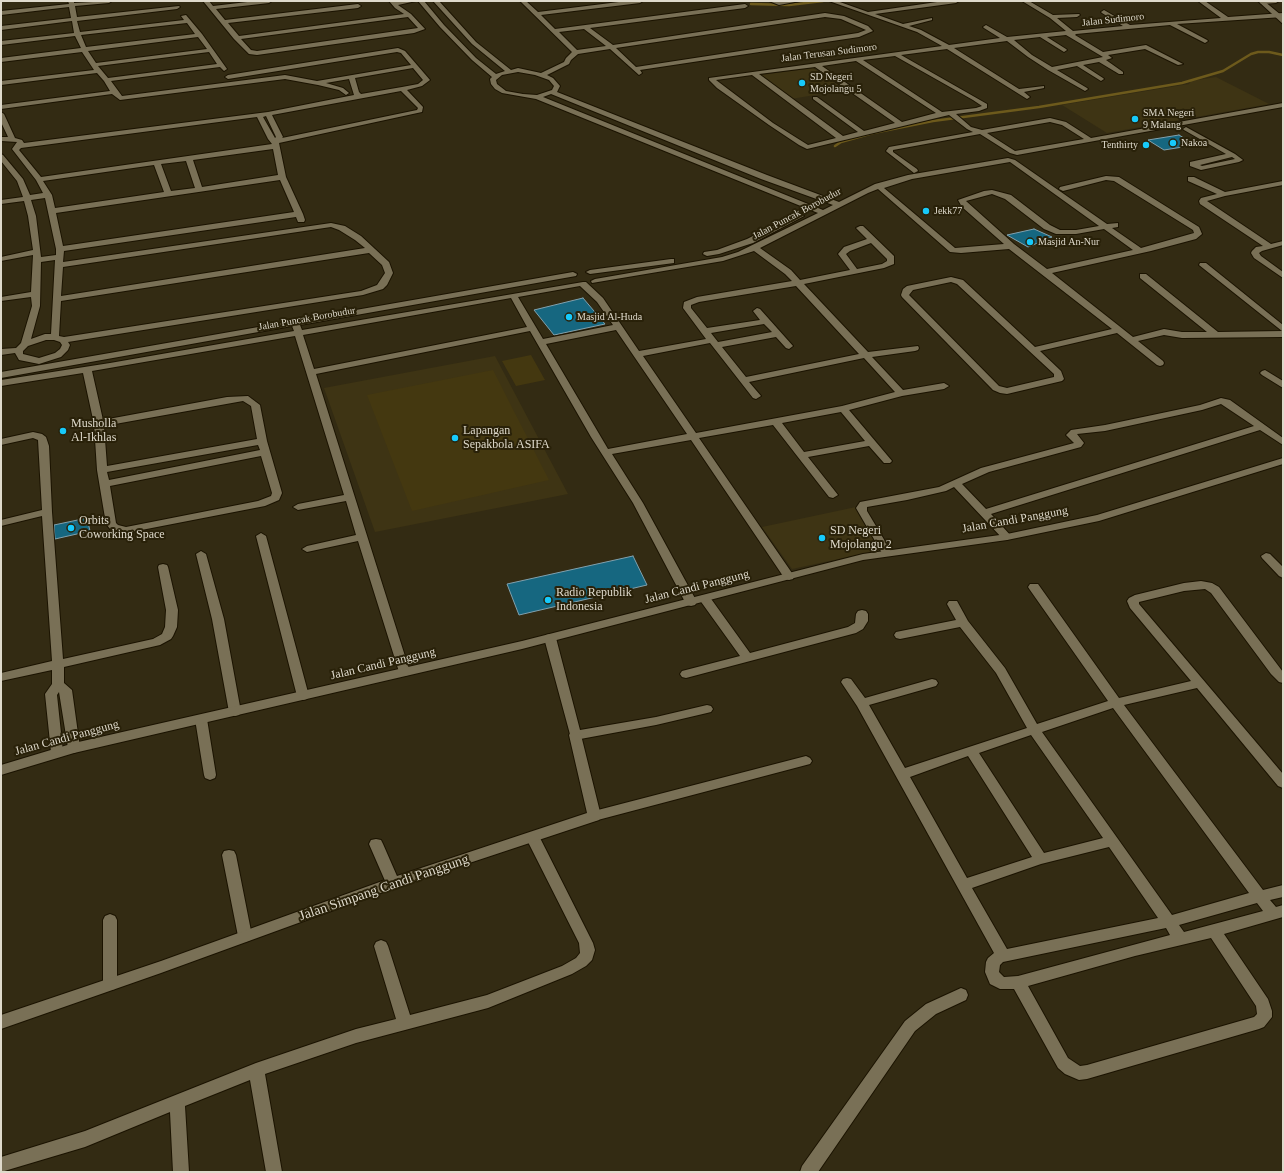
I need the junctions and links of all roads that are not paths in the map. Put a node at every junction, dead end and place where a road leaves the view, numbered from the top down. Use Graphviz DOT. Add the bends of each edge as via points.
graph roads {
  1 [pos="109,1"];
  2 [pos="172,1"];
  3 [pos="206,1"];
  4 [pos="269,1"];
  5 [pos="413,1"];
  6 [pos="420,1"];
  7 [pos="436,1"];
  8 [pos="523,1"];
  9 [pos="640,1"];
  10 [pos="716,1"];
  11 [pos="772,1"];
  12 [pos="797,1"];
  13 [pos="832,1"];
  14 [pos="956,1"];
  15 [pos="1276,1"];
  16 [pos="394,2"];
  17 [pos="1026,2"];
  18 [pos="1202,2"];
  19 [pos="1262,2"];
  20 [pos="71,3"];
  21 [pos="358,6"];
  22 [pos="745,6"];
  23 [pos="177,7"];
  24 [pos="213,8"];
  25 [pos="725,8"];
  26 [pos="1069,8"];
  27 [pos="1104,12"];
  28 [pos="1,13"];
  29 [pos="536,14"];
  30 [pos="868,14"];
  31 [pos="1281,15"];
  32 [pos="410,16"];
  33 [pos="1186,16"];
  34 [pos="1052,17"];
  35 [pos="75,19"];
  36 [pos="930,19"];
  37 [pos="1227,19"];
  38 [pos="188,21"];
  39 [pos="1196,21"];
  40 [pos="224,22"];
  41 [pos="1283,22"];
  42 [pos="1172,24"];
  43 [pos="907,26"];
  44 [pos="585,27"];
  45 [pos="986,27"];
  46 [pos="1,28"];
  47 [pos="1130,28"];
  48 [pos="554,31"];
  49 [pos="1042,33"];
  50 [pos="77,34"];
  51 [pos="1070,34"];
  52 [pos="200,35"];
  53 [pos="236,38"];
  54 [pos="1007,39"];
  55 [pos="1205,41"];
  56 [pos="1,43"];
  57 [pos="612,47"];
  58 [pos="950,48"];
  59 [pos="212,50"];
  60 [pos="1064,50"];
  61 [pos="85,51"];
  62 [pos="576,52"];
  63 [pos="897,54"];
  64 [pos="1101,57"];
  65 [pos="1,60"];
  66 [pos="858,60"];
  67 [pos="1078,64"];
  68 [pos="1180,64"];
  69 [pos="94,65"];
  70 [pos="222,65"];
  71 [pos="817,65"];
  72 [pos="413,66"];
  73 [pos="282,69"];
  74 [pos="1050,69"];
  75 [pos="98,71"];
  76 [pos="509,71"];
  77 [pos="753,73"];
  78 [pos="1121,73"];
  79 [pos="539,74"];
  80 [pos="495,76"];
  81 [pos="228,77"];
  82 [pos="285,77"];
  83 [pos="350,77"];
  84 [pos="1101,79"];
  85 [pos="107,80"];
  86 [pos="1,83"];
  87 [pos="317,83"];
  88 [pos="232,84"];
  89 [pos="1042,87"];
  90 [pos="126,88"];
  91 [pos="402,89"];
  92 [pos="1085,89"];
  93 [pos="1019,91"];
  94 [pos="114,92"];
  95 [pos="346,93"];
  96 [pos="553,93"];
  97 [pos="358,94"];
  98 [pos="538,97"];
  99 [pos="1027,97"];
  100 [pos="815,98"];
  101 [pos="294,105"];
  102 [pos="1283,105"];
  103 [pos="1,107"];
  104 [pos="1283,111"];
  105 [pos="1251,112"];
  106 [pos="1,114"];
  107 [pos="268,114"];
  108 [pos="941,114"];
  109 [pos="951,114"];
  110 [pos="259,115"];
  111 [pos="1259,116"];
  112 [pos="178,122"];
  113 [pos="901,124"];
  114 [pos="1186,129"];
  115 [pos="971,130"];
  116 [pos="981,132"];
  117 [pos="1131,132"];
  118 [pos="863,133"];
  119 [pos="1139,137"];
  120 [pos="841,138"];
  121 [pos="1,139"];
  122 [pos="1089,139"];
  123 [pos="16,143"];
  124 [pos="276,144"];
  125 [pos="1,152"];
  126 [pos="1001,154"];
  127 [pos="1018,155"];
  128 [pos="1233,155"];
  129 [pos="1,156"];
  130 [pos="189,158"];
  131 [pos="1011,161"];
  132 [pos="156,163"];
  133 [pos="914,171"];
  134 [pos="282,177"];
  135 [pos="764,177"];
  136 [pos="39,179"];
  137 [pos="1191,179"];
  138 [pos="752,183"];
  139 [pos="1283,183"];
  140 [pos="878,186"];
  141 [pos="199,189"];
  142 [pos="1063,189"];
  143 [pos="168,194"];
  144 [pos="1224,194"];
  145 [pos="1,195"];
  146 [pos="26,195"];
  147 [pos="48,195"];
  148 [pos="830,201"];
  149 [pos="1,202"];
  150 [pos="838,204"];
  151 [pos="1088,206"];
  152 [pos="1080,208"];
  153 [pos="814,209"];
  154 [pos="52,210"];
  155 [pos="823,212"];
  156 [pos="299,214"];
  157 [pos="1110,226"];
  158 [pos="304,228"];
  159 [pos="860,228"];
  160 [pos="873,240"];
  161 [pos="1283,243"];
  162 [pos="1011,246"];
  163 [pos="1270,246"];
  164 [pos="755,248"];
  165 [pos="370,250"];
  166 [pos="1144,250"];
  167 [pos="37,256"];
  168 [pos="60,257"];
  169 [pos="1,259"];
  170 [pos="667,265"];
  171 [pos="1203,265"];
  172 [pos="856,271"];
  173 [pos="590,272"];
  174 [pos="1046,272"];
  175 [pos="573,274"];
  176 [pos="1143,276"];
  177 [pos="1283,276"];
  178 [pos="587,283"];
  179 [pos="798,283"];
  180 [pos="35,294"];
  181 [pos="513,296"];
  182 [pos="1,299"];
  183 [pos="58,299"];
  184 [pos="757,311"];
  185 [pos="318,318"];
  186 [pos="767,321"];
  187 [pos="297,327"];
  188 [pos="618,327"];
  189 [pos="320,328"];
  190 [pos="533,328"];
  191 [pos="1283,329"];
  192 [pos="1120,330"];
  193 [pos="706,331"];
  194 [pos="778,334"];
  195 [pos="1215,334"];
  196 [pos="1283,334"];
  197 [pos="59,339"];
  198 [pos="1132,340"];
  199 [pos="541,342"];
  200 [pos="714,343"];
  201 [pos="169,345"];
  202 [pos="789,346"];
  203 [pos="22,347"];
  204 [pos="914,348"];
  205 [pos="1034,350"];
  206 [pos="1,352"];
  207 [pos="172,354"];
  208 [pos="637,354"];
  209 [pos="866,356"];
  210 [pos="1160,363"];
  211 [pos="39,369"];
  212 [pos="87,369"];
  213 [pos="310,372"];
  214 [pos="1266,373"];
  215 [pos="1,375"];
  216 [pos="744,380"];
  217 [pos="1,383"];
  218 [pos="1283,385"];
  219 [pos="944,386"];
  220 [pos="901,393"];
  221 [pos="756,396"];
  222 [pos="842,409"];
  223 [pos="776,421"];
  224 [pos="99,424"];
  225 [pos="1261,427"];
  226 [pos="694,437"];
  227 [pos="262,441"];
  228 [pos="1,442"];
  229 [pos="1283,442"];
  230 [pos="870,443"];
  231 [pos="265,452"];
  232 [pos="606,452"];
  233 [pos="803,455"];
  234 [pos="887,461"];
  235 [pos="1283,461"];
  236 [pos="102,470"];
  237 [pos="104,484"];
  238 [pos="956,484"];
  239 [pos="833,496"];
  240 [pos="350,497"];
  241 [pos="298,507"];
  242 [pos="47,512"];
  243 [pos="985,513"];
  244 [pos="1,523"];
  245 [pos="261,536"];
  246 [pos="1007,536"];
  247 [pos="364,537"];
  248 [pos="306,549"];
  249 [pos="887,553"];
  250 [pos="201,554"];
  251 [pos="1266,556"];
  252 [pos="163,567"];
  253 [pos="1283,574"];
  254 [pos="790,576"];
  255 [pos="1034,587"];
  256 [pos="705,599"];
  257 [pos="691,602"];
  258 [pos="953,604"];
  259 [pos="862,614"];
  260 [pos="963,623"];
  261 [pos="900,635"];
  262 [pos="550,638"];
  263 [pos="747,657"];
  264 [pos="58,664"];
  265 [pos="404,672"];
  266 [pos="1280,673"];
  267 [pos="686,674"];
  268 [pos="1,676"];
  269 [pos="847,682"];
  270 [pos="932,683"];
  271 [pos="1199,683"];
  272 [pos="58,685"];
  273 [pos="303,696"];
  274 [pos="862,703"];
  275 [pos="1116,703"];
  276 [pos="707,709"];
  277 [pos="235,712"];
  278 [pos="201,719"];
  279 [pos="1034,730"];
  280 [pos="575,735"];
  281 [pos="74,748"];
  282 [pos="971,751"];
  283 [pos="57,752"];
  284 [pos="806,760"];
  285 [pos="1,770"];
  286 [pos="210,775"];
  287 [pos="902,775"];
  288 [pos="1283,783"];
  289 [pos="594,816"];
  290 [pos="533,838"];
  291 [pos="1114,841"];
  292 [pos="376,844"];
  293 [pos="229,855"];
  294 [pos="1042,859"];
  295 [pos="393,883"];
  296 [pos="964,885"];
  297 [pos="1283,891"];
  298 [pos="1260,897"];
  299 [pos="1278,912"];
  300 [pos="110,920"];
  301 [pos="1168,922"];
  302 [pos="1124,932"];
  303 [pos="1214,932"];
  304 [pos="245,936"];
  305 [pos="1181,939"];
  306 [pos="381,946"];
  307 [pos="1135,950"];
  308 [pos="1003,956"];
  309 [pos="1018,982"];
  310 [pos="110,984"];
  311 [pos="961,995"];
  312 [pos="1,1022"];
  313 [pos="406,1022"];
  314 [pos="256,1070"];
  315 [pos="177,1101"];
  316 [pos="1,1164"];
  317 [pos="180,1172"];
  318 [pos="274,1172"];
  319 [pos="808,1172"];
  1 -- 20 [label="street"];
  2 -- 23 [label="street"];
  3 -- 24 [label="street"];
  4 -- 24 [label="street"];
  5 -- 16 [label="street"];
  6 -- 80 [label="street" via="474,59"];
  7 -- 76 [label="street" via="474,43"];
  8 -- 29 [label="street"];
  9 -- 29 [label="street"];
  10 -- 25 [label="street"];
  11 -- 12 [label="street"];
  13 -- 30 [label="street"];
  14 -- 30 [label="street"];
  15 -- 19 [label="street"];
  16 -- 32 [label="street"];
  17 -- 34 [label="street"];
  18 -- 37 [label="street"];
  19 -- 31 [label="street"];
  20 -- 28 [label="street"];
  20 -- 35 [label="street"];
  21 -- 40 [label="street"];
  22 -- 25 [label="street"];
  23 -- 35 [label="street"];
  23 -- 38 [label="street"];
  24 -- 40 [label="street"];
  25 -- 44 [label="street"];
  26 -- 34 [label="street" via="1077,14"];
  27 -- 47 [label="street"];
  29 -- 48 [label="street"];
  30 -- 43 [label="street"];
  31 -- 37 [label="street, Jalan Sudimoro"];
  31 -- 41 [label="street"];
  32 -- 53 [label="street"];
  32 -- 53 [label="street" via="422,29 257,53 249,52"];
  33 -- 39 [label="street"];
  34 -- 51 [label="street"];
  35 -- 46 [label="street"];
  35 -- 50 [label="street"];
  36 -- 43 [label="street"];
  37 -- 39 [label="street, Jalan Sudimoro"];
  38 -- 50 [label="street"];
  38 -- 52 [label="street"];
  39 -- 42 [label="street, Jalan Sudimoro"];
  40 -- 53 [label="street"];
  42 -- 47 [label="street, Jalan Sudimoro"];
  42 -- 55 [label="street"];
  43 -- 58 [label="street"];
  44 -- 48 [label="street"];
  44 -- 57 [label="street"];
  45 -- 54 [label="street"];
  47 -- 51 [label="street, Jalan Sudimoro"];
  48 -- 62 [label="street"];
  49 -- 51 [label="street, Jalan Sudimoro" via="1049,36"];
  49 -- 54 [label="street"];
  49 -- 60 [label="street"];
  50 -- 56 [label="street"];
  50 -- 61 [label="street"];
  51 -- 64 [label="street"];
  52 -- 59 [label="street"];
  52 -- 61 [label="street"];
  54 -- 58 [label="street"];
  54 -- 74 [label="street"];
  57 -- 57 [label="street" via="637,71 859,35 870,31 842,18 825,15"];
  57 -- 62 [label="street"];
  58 -- 63 [label="street, Jalan Terusan Sudimoro"];
  58 -- 93 [label="street"];
  59 -- 69 [label="street"];
  59 -- 70 [label="street"];
  61 -- 65 [label="street"];
  61 -- 69 [label="street"];
  62 -- 79 [label="street" via="567,63"];
  63 -- 66 [label="street, Jalan Terusan Sudimoro"];
  63 -- 109 [label="street" via="985,105 984,109"];
  64 -- 67 [label="street"];
  64 -- 68 [label="street" via="1146,47"];
  64 -- 78 [label="street"];
  66 -- 71 [label="street, Jalan Terusan Sudimoro"];
  66 -- 108 [label="street"];
  67 -- 74 [label="street"];
  67 -- 84 [label="street"];
  69 -- 75 [label="street"];
  70 -- 81 [label="street"];
  70 -- 90 [label="street"];
  71 -- 77 [label="street, Jalan Terusan Sudimoro"];
  71 -- 113 [label="street"];
  72 -- 73 [label="street" via="403,52 398,50"];
  72 -- 83 [label="street"];
  72 -- 91 [label="street" via="427,80 420,85"];
  73 -- 81 [label="street"];
  73 -- 82 [label="street"];
  74 -- 92 [label="street"];
  75 -- 85 [label="street"];
  75 -- 86 [label="street"];
  76 -- 79 [label="street"];
  76 -- 80 [label="street"];
  77 -- 120 [label="street"];
  77 -- 120 [label="street, Jalan Terusan Sudimoro" via="711,79 804,146"];
  79 -- 96 [label="street" via="555,82 557,88"];
  80 -- 98 [label="street" via="494,84 504,92"];
  81 -- 88 [label="street"];
  82 -- 87 [label="street"];
  82 -- 88 [label="street"];
  83 -- 87 [label="street"];
  83 -- 97 [label="street"];
  85 -- 90 [label="street"];
  85 -- 94 [label="street"];
  87 -- 95 [label="street" via="335,87"];
  88 -- 90 [label="street"];
  89 -- 93 [label="street"];
  90 -- 94 [label="street" via="120,98"];
  91 -- 97 [label="street"];
  91 -- 124 [label="street" via="421,108 420,111"];
  93 -- 99 [label="street"];
  94 -- 103 [label="street"];
  95 -- 97 [label="street"];
  95 -- 101 [label="street"];
  96 -- 98 [label="street"];
  96 -- 135 [label="street"];
  97 -- 101 [label="street"];
  98 -- 138 [label="street"];
  100 -- 118 [label="street"];
  101 -- 107 [label="street"];
  101 -- 112 [label="street"];
  102 -- 105 [label="street"];
  104 -- 111 [label="street"];
  105 -- 111 [label="street"];
  105 -- 117 [label="street"];
  106 -- 123 [label="street"];
  107 -- 110 [label="street"];
  107 -- 124 [label="street" via="280,137"];
  108 -- 109 [label="street"];
  108 -- 113 [label="street"];
  109 -- 115 [label="street"];
  110 -- 112 [label="street"];
  110 -- 124 [label="street"];
  111 -- 114 [label="street"];
  112 -- 123 [label="street"];
  113 -- 118 [label="street"];
  114 -- 119 [label="street"];
  114 -- 128 [label="street"];
  115 -- 116 [label="street"];
  115 -- 126 [label="street"];
  115 -- 133 [label="street" via="891,148 891,153"];
  116 -- 122 [label="street" via="1054,120 1064,123"];
  116 -- 127 [label="street"];
  117 -- 119 [label="street"];
  117 -- 122 [label="street"];
  118 -- 120 [label="street"];
  119 -- 127 [label="street"];
  121 -- 123 [label="street"];
  122 -- 127 [label="street"];
  123 -- 125 [label="street"];
  123 -- 136 [label="street"];
  124 -- 130 [label="street"];
  124 -- 134 [label="street"];
  126 -- 127 [label="street, Jalan Puncak Borobudur"];
  126 -- 131 [label="street" via="1002,158"];
  126 -- 133 [label="street, Jalan Puncak Borobudur"];
  127 -- 131 [label="street, Jalan Puncak Borobudur"];
  127 -- 142 [label="street"];
  128 -- 128 [label="street" via="1239,160 1201,168 1193,164"];
  129 -- 146 [label="street" via="20,181"];
  130 -- 132 [label="street"];
  130 -- 141 [label="street"];
  131 -- 140 [label="street, Jalan Puncak Borobudur" via="911,177"];
  131 -- 152 [label="street"];
  132 -- 136 [label="street"];
  132 -- 143 [label="street"];
  133 -- 148 [label="street, Jalan Puncak Borobudur" via="864,184"];
  134 -- 141 [label="street"];
  134 -- 156 [label="street"];
  135 -- 138 [label="street"];
  135 -- 148 [label="street"];
  136 -- 147 [label="street"];
  137 -- 144 [label="street"];
  138 -- 153 [label="street"];
  139 -- 144 [label="street"];
  140 -- 150 [label="street, Jalan Puncak Borobudur"];
  140 -- 162 [label="street" via="942,244 953,250"];
  141 -- 143 [label="street"];
  142 -- 151 [label="street"];
  142 -- 166 [label="street" via="1106,178 1116,179 1199,232 1193,237"];
  143 -- 154 [label="street"];
  144 -- 163 [label="street" via="1202,202"];
  145 -- 146 [label="street"];
  146 -- 147 [label="street"];
  146 -- 149 [label="street"];
  146 -- 167 [label="street"];
  147 -- 154 [label="street"];
  148 -- 150 [label="street"];
  148 -- 153 [label="street, Jalan Puncak Borobudur"];
  150 -- 155 [label="street, Jalan Puncak Borobudur"];
  151 -- 152 [label="street"];
  151 -- 157 [label="street"];
  152 -- 157 [label="street"];
  153 -- 155 [label="street"];
  153 -- 170 [label="street, Jalan Puncak Borobudur" via="750,241"];
  154 -- 168 [label="street"];
  155 -- 164 [label="street, Jalan Puncak Borobudur"];
  156 -- 158 [label="street"];
  156 -- 168 [label="street"];
  157 -- 162 [label="street" via="1059,232 1047,227 1008,197 1000,194 984,193 962,200"];
  157 -- 166 [label="street"];
  158 -- 165 [label="street" via="335,225 358,238"];
  158 -- 168 [label="street"];
  159 -- 160 [label="street"];
  160 -- 172 [label="street" via="847,249 842,254"];
  160 -- 172 [label="street" via="891,258 891,262 884,266"];
  161 -- 163 [label="street"];
  162 -- 174 [label="street"];
  163 -- 177 [label="street" via="1255,253"];
  164 -- 170 [label="street, Jalan Puncak Borobudur" via="723,259"];
  164 -- 179 [label="street" via="788,272"];
  165 -- 183 [label="street"];
  165 -- 197 [label="street" via="386,264 389,273 384,283 373,291"];
  166 -- 174 [label="street"];
  167 -- 168 [label="street"];
  167 -- 169 [label="street"];
  167 -- 180 [label="street"];
  168 -- 183 [label="street"];
  170 -- 173 [label="street, Jalan Puncak Borobudur"];
  170 -- 178 [label="street, Jalan Puncak Borobudur"];
  171 -- 191 [label="street"];
  172 -- 179 [label="street"];
  173 -- 175 [label="street, Jalan Puncak Borobudur" via="581,271"];
  173 -- 178 [label="street" via="597,277"];
  174 -- 192 [label="street"];
  175 -- 178 [label="street" via="570,280"];
  175 -- 185 [label="street, Jalan Puncak Borobudur"];
  176 -- 195 [label="street"];
  178 -- 181 [label="street, Jalan Puncak Borobudur"];
  178 -- 188 [label="street"];
  179 -- 193 [label="street" via="690,302 687,308"];
  179 -- 209 [label="street"];
  180 -- 182 [label="street"];
  180 -- 203 [label="street" via="36,306 29,333"];
  181 -- 189 [label="street, Jalan Puncak Borobudur"];
  181 -- 190 [label="street"];
  183 -- 197 [label="street"];
  184 -- 186 [label="street"];
  185 -- 187 [label="street, Jalan Puncak Borobudur"];
  185 -- 189 [label="street"];
  186 -- 193 [label="street"];
  186 -- 194 [label="street"];
  187 -- 189 [label="street, Jalan Puncak Borobudur"];
  187 -- 201 [label="street, Jalan Puncak Borobudur"];
  187 -- 207 [label="street, Jalan Puncak Borobudur"];
  187 -- 213 [label="street"];
  188 -- 199 [label="street"];
  188 -- 208 [label="street"];
  190 -- 199 [label="street"];
  190 -- 213 [label="street"];
  192 -- 198 [label="street"];
  192 -- 205 [label="street"];
  193 -- 200 [label="street"];
  194 -- 200 [label="street"];
  194 -- 202 [label="street"];
  195 -- 196 [label="street"];
  195 -- 198 [label="street" via="1182,335 1164,332"];
  197 -- 203 [label="street" via="34,340"];
  197 -- 211 [label="street" via="66,345 64,350 49,358"];
  198 -- 210 [label="street"];
  199 -- 232 [label="street"];
  200 -- 208 [label="street"];
  200 -- 216 [label="street"];
  201 -- 207 [label="street"];
  201 -- 211 [label="street, Jalan Puncak Borobudur"];
  203 -- 206 [label="street"];
  203 -- 211 [label="street" via="18,355"];
  204 -- 209 [label="street"];
  205 -- 205 [label="street" via="958,280 951,279 906,291 905,294 1000,390 1007,391 1059,379 1058,373"];
  207 -- 212 [label="street, Jalan Puncak Borobudur"];
  208 -- 226 [label="street"];
  209 -- 216 [label="street"];
  209 -- 220 [label="street"];
  211 -- 212 [label="street, Jalan Puncak Borobudur"];
  211 -- 215 [label="street"];
  211 -- 217 [label="street"];
  212 -- 224 [label="street"];
  213 -- 240 [label="street"];
  214 -- 218 [label="street"];
  216 -- 221 [label="street"];
  219 -- 220 [label="street"];
  220 -- 222 [label="street"];
  222 -- 223 [label="street"];
  222 -- 230 [label="street"];
  223 -- 226 [label="street"];
  223 -- 233 [label="street"];
  224 -- 227 [label="street" via="245,398 254,405"];
  224 -- 236 [label="street"];
  225 -- 229 [label="street"];
  225 -- 238 [label="street" via="1227,402 1221,401 1105,428 1074,432 1070,435 1078,445 985,470"];
  225 -- 243 [label="street"];
  226 -- 232 [label="street"];
  226 -- 254 [label="street"];
  227 -- 231 [label="street"];
  227 -- 236 [label="street"];
  228 -- 242 [label="street" via="33,435 43,439"];
  230 -- 233 [label="street"];
  230 -- 234 [label="street"];
  231 -- 237 [label="street"];
  231 -- 237 [label="street" via="277,493 275,498 261,504 119,530 111,524"];
  232 -- 257 [label="street" via="638,503"];
  233 -- 239 [label="street"];
  235 -- 246 [label="street, Jalan Candi Panggung" via="1099,518"];
  236 -- 237 [label="street"];
  238 -- 243 [label="street"];
  238 -- 249 [label="street" via="907,497 864,504 862,511"];
  240 -- 241 [label="street"];
  240 -- 247 [label="street"];
  242 -- 244 [label="street"];
  242 -- 264 [label="street"];
  243 -- 246 [label="street"];
  245 -- 273 [label="street"];
  246 -- 249 [label="street, Jalan Candi Panggung"];
  247 -- 248 [label="street"];
  247 -- 265 [label="street"];
  249 -- 254 [label="street, Jalan Candi Panggung"];
  250 -- 277 [label="street" via="218,619"];
  251 -- 253 [label="street"];
  252 -- 264 [label="street" via="172,610 171,627 167,636 156,642"];
  254 -- 256 [label="street, Jalan Candi Panggung"];
  255 -- 275 [label="street"];
  256 -- 257 [label="street, Jalan Candi Panggung"];
  256 -- 263 [label="street"];
  257 -- 262 [label="street, Jalan Candi Panggung"];
  258 -- 260 [label="street"];
  259 -- 263 [label="street" via="859,626 852,630"];
  260 -- 261 [label="street"];
  260 -- 279 [label="street" via="1001,671"];
  262 -- 265 [label="street, Jalan Candi Panggung"];
  262 -- 280 [label="street"];
  263 -- 267 [label="street"];
  264 -- 268 [label="street"];
  264 -- 272 [label="street"];
  265 -- 273 [label="street, Jalan Candi Panggung"];
  266 -- 271 [label="street" via="1215,590 1208,586 1184,587 1134,599 1134,605"];
  269 -- 274 [label="street"];
  270 -- 274 [label="street"];
  271 -- 275 [label="street"];
  271 -- 288 [label="street"];
  272 -- 281 [label="street" via="66,690"];
  272 -- 283 [label="street" via="51,694"];
  273 -- 277 [label="street, Jalan Candi Panggung"];
  274 -- 287 [label="street"];
  275 -- 279 [label="street"];
  275 -- 298 [label="street"];
  276 -- 280 [label="street"];
  277 -- 278 [label="street, Jalan Candi Panggung"];
  278 -- 281 [label="street, Jalan Candi Panggung"];
  278 -- 286 [label="street"];
  279 -- 282 [label="street"];
  279 -- 291 [label="street"];
  280 -- 289 [label="street"];
  281 -- 283 [label="street, Jalan Candi Panggung"];
  282 -- 287 [label="street"];
  282 -- 294 [label="street"];
  283 -- 285 [label="street, Jalan Candi Panggung"];
  284 -- 289 [label="street, Jalan Simpang Candi Panggung"];
  287 -- 296 [label="street"];
  289 -- 290 [label="street, Jalan Simpang Candi Panggung"];
  290 -- 295 [label="street, Jalan Simpang Candi Panggung"];
  290 -- 313 [label="street" via="586,943 587,956 567,970 488,1001"];
  291 -- 294 [label="street"];
  291 -- 301 [label="street"];
  292 -- 295 [label="street"];
  293 -- 304 [label="street"];
  294 -- 296 [label="street"];
  295 -- 304 [label="street, Jalan Simpang Candi Panggung"];
  296 -- 308 [label="street"];
  297 -- 298 [label="street"];
  298 -- 299 [label="street"];
  298 -- 301 [label="street"];
  299 -- 303 [label="street"];
  300 -- 310 [label="street"];
  301 -- 302 [label="street"];
  301 -- 305 [label="street"];
  302 -- 307 [label="street"];
  302 -- 308 [label="street"];
  303 -- 305 [label="street"];
  303 -- 309 [label="street" via="1263,1004 1264,1017 1259,1022 1087,1072 1079,1073 1063,1063"];
  304 -- 310 [label="street, Jalan Simpang Candi Panggung"];
  305 -- 307 [label="street"];
  306 -- 313 [label="street"];
  307 -- 309 [label="street"];
  308 -- 309 [label="street" via="993,962 992,972 995,979 1006,984"];
  310 -- 312 [label="street, Jalan Simpang Candi Panggung"];
  311 -- 319 [label="street" via="931,1009 910,1026"];
  313 -- 314 [label="street"];
  314 -- 315 [label="street"];
  314 -- 318 [label="street"];
  315 -- 316 [label="street" via="85,1139"];
  315 -- 317 [label="street"];
}
